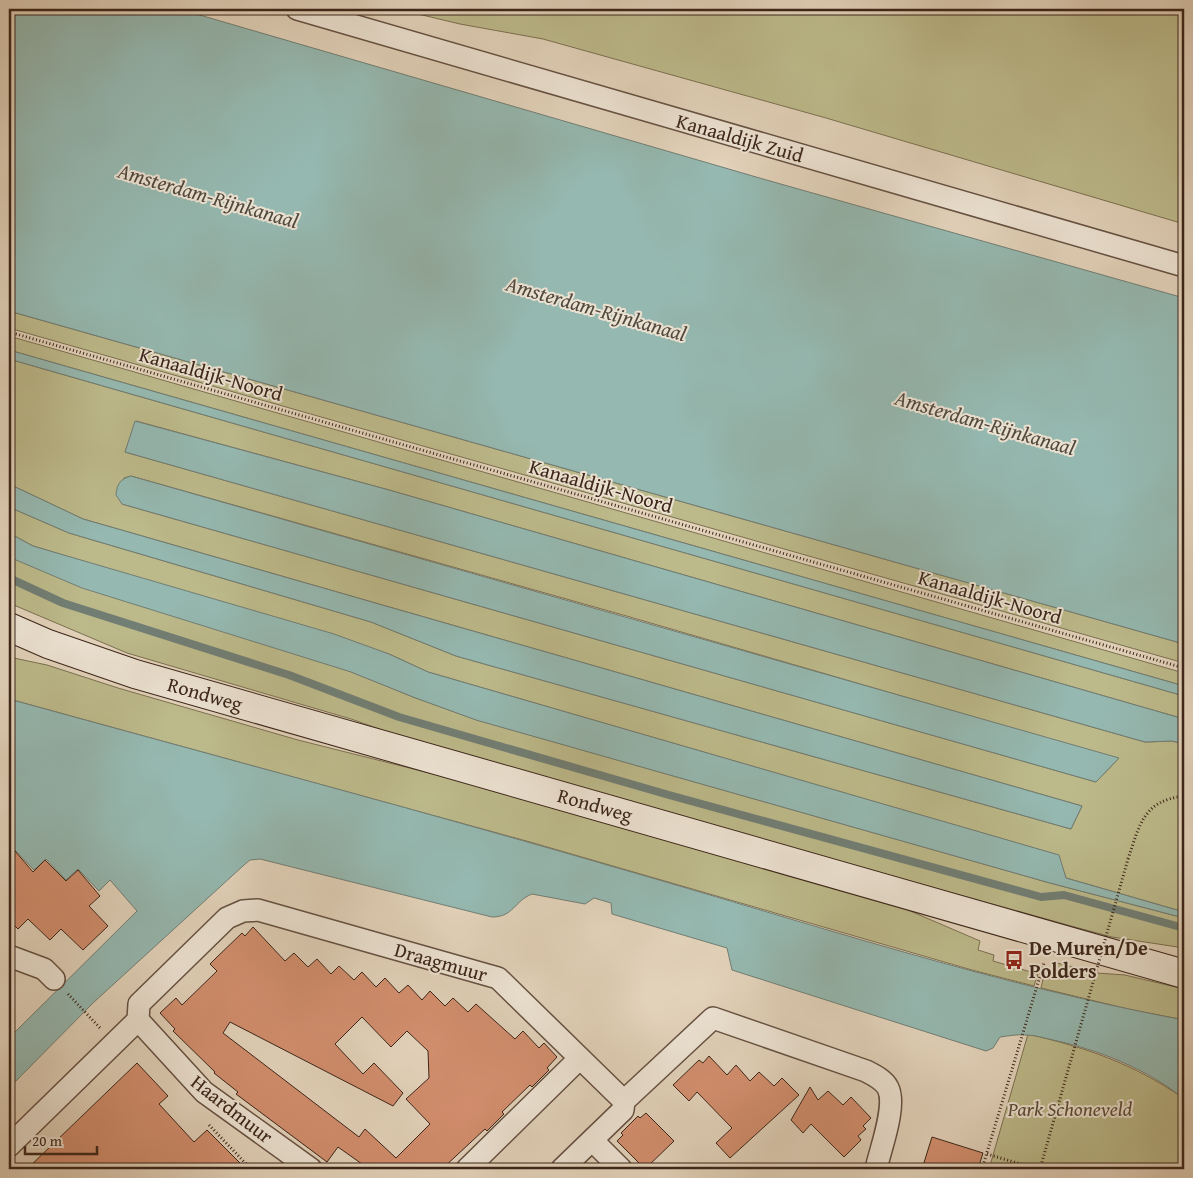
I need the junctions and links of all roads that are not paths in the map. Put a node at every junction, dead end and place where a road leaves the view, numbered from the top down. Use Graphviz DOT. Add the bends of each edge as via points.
graph roads {
  1 [pos="296,9"];
  2 [pos="1184,266"];
  3 [pos="9,627"];
  4 [pos="9,956"];
  5 [pos="1184,974"];
  6 [pos="54,979"];
  7 [pos="138,1020"];
  8 [pos="580,1058"];
  9 [pos="624,1101"];
  10 [pos="592,1140"];
  11 [pos="9,1146"];
  12 [pos="311,1169"];
  13 [pos="467,1169"];
  14 [pos="562,1169"];
  15 [pos="621,1169"];
  16 [pos="876,1169"];
  1 -- 2 [label="street, Kanaaldijk Zuid"];
  3 -- 5 [label="main road, Rondweg" via="135,674"];
  4 -- 6 [label="street" via="44,969"];
  7 -- 8 [label="street, Draagmuur" via="139,1004 227,918 243,911 258,910 498,978"];
  7 -- 11 [label="street, Draagmuur"];
  7 -- 12 [label="street, Haardmuur" via="204,1092"];
  8 -- 9 [label="street, Draagmuur"];
  8 -- 13 [label="street"];
  9 -- 10 [label="street" via="623,1110"];
  9 -- 16 [label="street" via="712,1018 866,1071 883,1082 888,1087 891,1108"];
  10 -- 14 [label="street"];
  10 -- 15 [label="street"];
}
